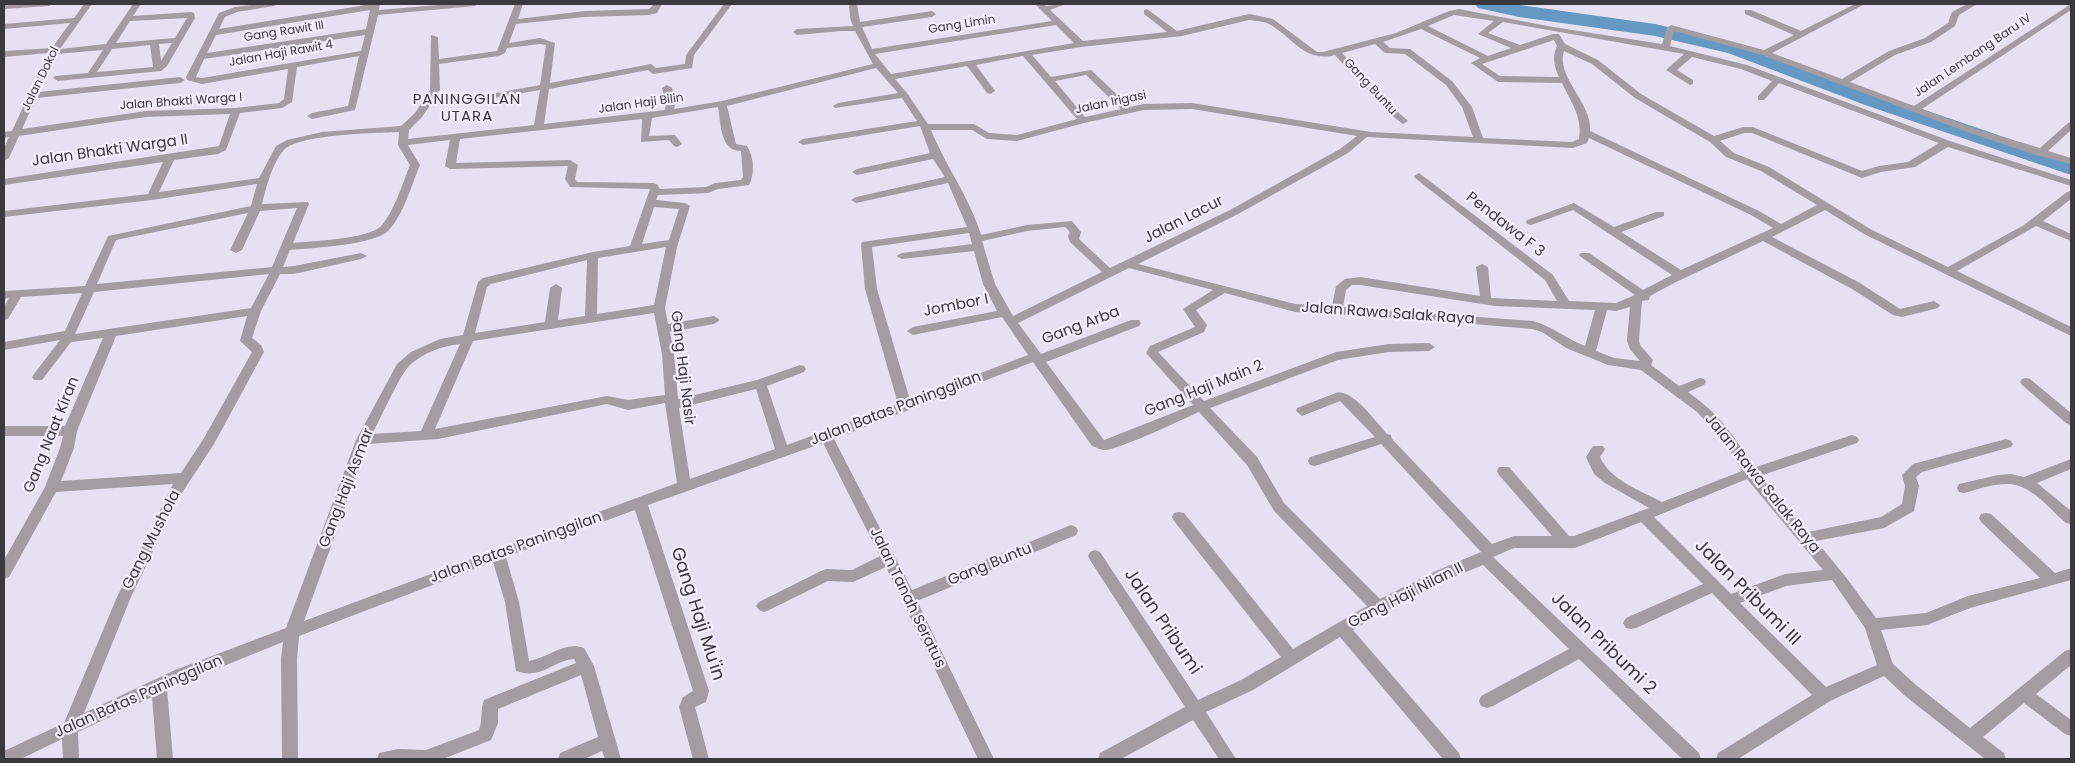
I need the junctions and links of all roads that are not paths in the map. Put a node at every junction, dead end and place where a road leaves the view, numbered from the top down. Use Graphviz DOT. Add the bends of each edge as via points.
graph roads {
  1 [pos="49,4"];
  2 [pos="88,4"];
  3 [pos="137,4"];
  4 [pos="274,4"];
  5 [pos="475,4"];
  6 [pos="519,4"];
  7 [pos="658,4"];
  8 [pos="728,4"];
  9 [pos="855,4"];
  10 [pos="1062,4"];
  11 [pos="1861,4"];
  12 [pos="1973,4"];
  13 [pos="1042,6"];
  14 [pos="2071,6"];
  15 [pos="4,7"];
  16 [pos="375,8"];
  17 [pos="1460,8"];
  18 [pos="1147,12"];
  19 [pos="1748,12"];
  20 [pos="932,14"];
  21 [pos="128,19"];
  22 [pos="76,20"];
  23 [pos="1502,20"];
  24 [pos="512,22"];
  25 [pos="1059,22"];
  26 [pos="4,26"];
  27 [pos="1422,26"];
  28 [pos="857,27"];
  29 [pos="370,30"];
  30 [pos="797,32"];
  31 [pos="213,33"];
  32 [pos="1555,33"];
  33 [pos="1175,34"];
  34 [pos="1800,34"];
  35 [pos="434,37"];
  36 [pos="178,40"];
  37 [pos="1377,41"];
  38 [pos="154,42"];
  39 [pos="1081,44"];
  40 [pos="110,46"];
  41 [pos="503,46"];
  42 [pos="1561,46"];
  43 [pos="1665,46"];
  44 [pos="1519,48"];
  45 [pos="53,51"];
  46 [pos="869,52"];
  47 [pos="364,53"];
  48 [pos="1338,53"];
  49 [pos="1691,53"];
  50 [pos="1765,53"];
  51 [pos="4,54"];
  52 [pos="1026,54"];
  53 [pos="200,57"];
  54 [pos="1487,59"];
  55 [pos="436,62"];
  56 [pos="969,62"];
  57 [pos="878,65"];
  58 [pos="293,66"];
  59 [pos="158,69"];
  60 [pos="90,76"];
  61 [pos="888,77"];
  62 [pos="58,78"];
  63 [pos="1778,79"];
  64 [pos="180,80"];
  65 [pos="1048,80"];
  66 [pos="1566,80"];
  67 [pos="1690,82"];
  68 [pos="1842,83"];
  69 [pos="545,87"];
  70 [pos="667,88"];
  71 [pos="990,92"];
  72 [pos="904,95"];
  73 [pos="32,96"];
  74 [pos="1761,98"];
  75 [pos="428,100"];
  76 [pos="722,104"];
  77 [pos="838,106"];
  78 [pos="1914,110"];
  79 [pos="236,111"];
  80 [pos="1128,111"];
  81 [pos="669,112"];
  82 [pos="312,116"];
  83 [pos="647,116"];
  84 [pos="1083,120"];
  85 [pos="1402,120"];
  86 [pos="924,125"];
  87 [pos="2071,125"];
  88 [pos="539,127"];
  89 [pos="404,130"];
  90 [pos="1585,132"];
  91 [pos="16,133"];
  92 [pos="1365,134"];
  93 [pos="4,135"];
  94 [pos="456,136"];
  95 [pos="1479,140"];
  96 [pos="1713,140"];
  97 [pos="404,142"];
  98 [pos="803,142"];
  99 [pos="1947,143"];
  100 [pos="677,144"];
  101 [pos="2040,153"];
  102 [pos="936,155"];
  103 [pos="4,158"];
  104 [pos="170,158"];
  105 [pos="2071,161"];
  106 [pos="857,172"];
  107 [pos="1419,176"];
  108 [pos="951,179"];
  109 [pos="263,180"];
  110 [pos="4,182"];
  111 [pos="2071,183"];
  112 [pos="654,192"];
  113 [pos="2071,194"];
  114 [pos="152,197"];
  115 [pos="856,200"];
  116 [pos="650,204"];
  117 [pos="1824,206"];
  118 [pos="256,208"];
  119 [pos="4,214"];
  120 [pos="1660,214"];
  121 [pos="2034,221"];
  122 [pos="1531,222"];
  123 [pos="1780,228"];
  124 [pos="1614,231"];
  125 [pos="1764,237"];
  126 [pos="2071,238"];
  127 [pos="977,239"];
  128 [pos="673,243"];
  129 [pos="287,246"];
  130 [pos="635,249"];
  131 [pos="236,250"];
  132 [pos="593,255"];
  133 [pos="1585,255"];
  134 [pos="361,256"];
  135 [pos="902,256"];
  136 [pos="1130,265"];
  137 [pos="1482,267"];
  138 [pos="276,271"];
  139 [pos="1947,272"];
  140 [pos="1110,274"];
  141 [pos="1680,275"];
  142 [pos="556,288"];
  143 [pos="88,289"];
  144 [pos="1224,289"];
  145 [pos="17,294"];
  146 [pos="4,295"];
  147 [pos="1640,299"];
  148 [pos="1486,301"];
  149 [pos="1565,304"];
  150 [pos="1934,305"];
  151 [pos="1602,306"];
  152 [pos="659,308"];
  153 [pos="1337,310"];
  154 [pos="254,311"];
  155 [pos="4,316"];
  156 [pos="1007,317"];
  157 [pos="591,319"];
  158 [pos="714,320"];
  159 [pos="1135,323"];
  160 [pos="551,325"];
  161 [pos="663,329"];
  162 [pos="913,331"];
  163 [pos="2071,332"];
  164 [pos="111,333"];
  165 [pos="68,337"];
  166 [pos="468,338"];
  167 [pos="4,346"];
  168 [pos="1429,347"];
  169 [pos="1589,353"];
  170 [pos="1037,358"];
  171 [pos="1644,366"];
  172 [pos="800,370"];
  173 [pos="38,377"];
  174 [pos="1700,382"];
  175 [pos="2026,382"];
  176 [pos="760,384"];
  177 [pos="1679,391"];
  178 [pos="671,402"];
  179 [pos="905,406"];
  180 [pos="1202,406"];
  181 [pos="1302,411"];
  182 [pos="2071,420"];
  183 [pos="4,431"];
  184 [pos="70,431"];
  185 [pos="426,435"];
  186 [pos="826,437"];
  187 [pos="1386,438"];
  188 [pos="363,440"];
  189 [pos="1852,440"];
  190 [pos="2006,444"];
  191 [pos="1598,449"];
  192 [pos="783,452"];
  193 [pos="1314,460"];
  194 [pos="2071,464"];
  195 [pos="1504,471"];
  196 [pos="1749,472"];
  197 [pos="186,478"];
  198 [pos="2025,482"];
  199 [pos="684,486"];
  200 [pos="52,487"];
  201 [pos="1964,488"];
  202 [pos="640,503"];
  203 [pos="1662,509"];
  204 [pos="1644,516"];
  205 [pos="1179,517"];
  206 [pos="1986,518"];
  207 [pos="2071,519"];
  208 [pos="1071,531"];
  209 [pos="1804,538"];
  210 [pos="1565,542"];
  211 [pos="498,554"];
  212 [pos="1487,554"];
  213 [pos="1095,556"];
  214 [pos="889,559"];
  215 [pos="4,573"];
  216 [pos="1835,574"];
  217 [pos="2071,574"];
  218 [pos="2052,580"];
  219 [pos="1714,586"];
  220 [pos="908,598"];
  221 [pos="1728,601"];
  222 [pos="764,606"];
  223 [pos="1378,607"];
  224 [pos="1631,623"];
  225 [pos="1872,625"];
  226 [pos="1342,628"];
  227 [pos="292,634"];
  228 [pos="1582,650"];
  229 [pos="2071,656"];
  230 [pos="1291,658"];
  231 [pos="586,666"];
  232 [pos="1886,668"];
  233 [pos="159,686"];
  234 [pos="2023,693"];
  235 [pos="1824,696"];
  236 [pos="1488,701"];
  237 [pos="1197,709"];
  238 [pos="70,727"];
  239 [pos="2071,728"];
  240 [pos="1970,738"];
  241 [pos="608,741"];
  242 [pos="4,759"];
  243 [pos="71,759"];
  244 [pos="165,759"];
  245 [pos="290,759"];
  246 [pos="385,759"];
  247 [pos="566,759"];
  248 [pos="613,759"];
  249 [pos="701,759"];
  250 [pos="986,759"];
  251 [pos="1106,759"];
  252 [pos="1228,759"];
  253 [pos="1453,759"];
  254 [pos="1693,759"];
  255 [pos="1724,759"];
  256 [pos="1998,759"];
  1 -- 15 [label="street"];
  2 -- 22 [label="street, Jalan Dokol"];
  3 -- 21 [label="street"];
  4 -- 31 [label="street" via="226,12"];
  5 -- 16 [label="street"];
  6 -- 24 [label="street"];
  7 -- 24 [label="street" via="654,11 649,12 586,14"];
  8 -- 69 [label="street" via="690,55 690,66 653,70 650,67"];
  9 -- 28 [label="street"];
  10 -- 13 [label="street"];
  11 -- 34 [label="street"];
  12 -- 68 [label="street" via="1955,14 1952,24 1928,40 1892,53"];
  13 -- 25 [label="street"];
  14 -- 78 [label="street, Jalan Lembang Baru IV"];
  16 -- 29 [label="street"];
  16 -- 31 [label="street"];
  17 -- 23 [label="street"];
  17 -- 27 [label="street"];
  18 -- 33 [label="street"];
  19 -- 34 [label="street"];
  20 -- 28 [label="street"];
  21 -- 36 [label="street" via="191,15"];
  21 -- 40 [label="street"];
  22 -- 26 [label="street"];
  22 -- 45 [label="street, Jalan Dokol"];
  23 -- 32 [label="street"];
  23 -- 44 [label="street" via="1482,34"];
  24 -- 41 [label="street"];
  25 -- 39 [label="street"];
  25 -- 46 [label="street, Gang Limin"];
  27 -- 37 [label="street"];
  27 -- 54 [label="street"];
  28 -- 30 [label="street"];
  28 -- 46 [label="street"];
  29 -- 47 [label="street"];
  29 -- 53 [label="street, Gang Rawit III"];
  31 -- 53 [label="street"];
  32 -- 42 [label="street"];
  32 -- 43 [label="street"];
  32 -- 44 [label="street"];
  33 -- 39 [label="street"];
  33 -- 48 [label="street" via="1256,17 1270,22 1315,54"];
  34 -- 50 [label="street"];
  35 -- 55 [label="street"];
  36 -- 38 [label="street"];
  36 -- 59 [label="street"];
  37 -- 48 [label="street"];
  37 -- 95 [label="street" via="1388,50 1407,51 1449,83 1466,107"];
  38 -- 40 [label="street"];
  38 -- 59 [label="street"];
  39 -- 52 [label="street"];
  40 -- 45 [label="street"];
  40 -- 60 [label="street"];
  41 -- 55 [label="street" via="502,51 495,54"];
  41 -- 69 [label="street" via="550,41"];
  42 -- 66 [label="street" via="1558,63"];
  42 -- 96 [label="street" via="1596,62 1638,96"];
  43 -- 49 [label="street"];
  43 -- 50 [label="street" via="1671,28"];
  44 -- 54 [label="street"];
  45 -- 51 [label="street"];
  45 -- 73 [label="street, Jalan Dokol"];
  46 -- 57 [label="street"];
  47 -- 58 [label="street, Jalan Haji Rawit 4"];
  47 -- 82 [label="street" via="352,108"];
  48 -- 85 [label="street, Gang Buntu"];
  49 -- 63 [label="street"];
  49 -- 67 [label="street" via="1671,70"];
  50 -- 68 [label="street"];
  52 -- 56 [label="street"];
  52 -- 65 [label="street"];
  53 -- 58 [label="street, Jalan Haji Rawit 4" via="192,80"];
  54 -- 66 [label="street" via="1475,63 1498,79"];
  55 -- 75 [label="street" via="435,90"];
  56 -- 61 [label="street"];
  56 -- 71 [label="street"];
  57 -- 61 [label="street"];
  57 -- 76 [label="street, Jalan Haji Bilin"];
  58 -- 79 [label="street, Jalan Bhakti Warga I" via="288,102"];
  59 -- 60 [label="street"];
  60 -- 62 [label="street"];
  61 -- 72 [label="street"];
  63 -- 74 [label="street"];
  63 -- 99 [label="street"];
  64 -- 73 [label="street"];
  65 -- 80 [label="street" via="1088,72"];
  65 -- 84 [label="street"];
  66 -- 90 [label="street" via="1583,116"];
  68 -- 78 [label="street"];
  69 -- 75 [label="street" via="452,102"];
  69 -- 88 [label="street"];
  70 -- 81 [label="street" via="671,102"];
  72 -- 77 [label="street"];
  72 -- 86 [label="street"];
  73 -- 91 [label="street, Jalan Dokol"];
  75 -- 89 [label="street"];
  76 -- 81 [label="street, Jalan Haji Bilin"];
  76 -- 112 [label="street" via="731,145 746,151 748,177 745,183 715,186 708,190"];
  78 -- 101 [label="street"];
  79 -- 91 [label="street, Jalan Bhakti Warga I" via="146,114"];
  79 -- 104 [label="street, Jalan Bhakti Warga II" via="221,150"];
  80 -- 84 [label="street, Jalan Irigasi"];
  80 -- 92 [label="street, Jalan Irigasi" via="1192,106"];
  81 -- 83 [label="street, Jalan Haji Bilin"];
  83 -- 88 [label="street, Jalan Haji Bilin"];
  83 -- 100 [label="street" via="644,140 672,137"];
  84 -- 86 [label="street, Jalan Irigasi" via="1017,138 989,136 974,127"];
  86 -- 98 [label="street, Jalan Irigasi"];
  86 -- 102 [label="street"];
  87 -- 101 [label="street"];
  88 -- 94 [label="street, Jalan Haji Bilin"];
  89 -- 97 [label="street"];
  89 -- 109 [label="street" via="352,132 285,145 279,148"];
  90 -- 95 [label="street, Jalan Irigasi" via="1584,141 1574,145"];
  90 -- 123 [label="street"];
  91 -- 93 [label="street, Jalan Bhakti Warga I"];
  91 -- 103 [label="street, Jalan Dokol"];
  92 -- 95 [label="street, Jalan Irigasi"];
  92 -- 136 [label="street, Jalan Lacur" via="1344,151"];
  94 -- 97 [label="street, Jalan Haji Bilin"];
  94 -- 112 [label="street" via="450,166 570,163 573,165 570,180 574,185 653,186"];
  96 -- 99 [label="street" via="1753,130 1862,175 1879,168 1911,165"];
  96 -- 117 [label="street" via="1723,150 1756,164"];
  97 -- 129 [label="street" via="404,148 415,165 391,221 383,230 355,240"];
  99 -- 111 [label="street"];
  101 -- 105 [label="street"];
  102 -- 106 [label="street"];
  102 -- 108 [label="street"];
  104 -- 110 [label="street, Jalan Bhakti Warga II"];
  104 -- 114 [label="street"];
  107 -- 149 [label="street, Pendawa F 3" via="1548,278"];
  108 -- 115 [label="street"];
  108 -- 127 [label="street"];
  109 -- 114 [label="street"];
  109 -- 118 [label="street"];
  112 -- 116 [label="street"];
  113 -- 121 [label="street"];
  114 -- 119 [label="street"];
  116 -- 128 [label="street, Gang Haji Nasir" via="684,206"];
  116 -- 130 [label="street"];
  117 -- 123 [label="street"];
  117 -- 139 [label="street"];
  118 -- 129 [label="street" via="304,204"];
  118 -- 131 [label="street"];
  118 -- 143 [label="street" via="112,238"];
  120 -- 124 [label="street"];
  121 -- 126 [label="street"];
  121 -- 139 [label="street"];
  122 -- 124 [label="street" via="1574,206"];
  123 -- 125 [label="street"];
  124 -- 141 [label="street"];
  125 -- 141 [label="street"];
  125 -- 150 [label="street" via="1856,286 1897,312"];
  127 -- 135 [label="street"];
  127 -- 140 [label="street" via="1068,222 1076,232 1074,240"];
  127 -- 156 [label="street" via="989,284"];
  127 -- 179 [label="street" via="866,244 871,288"];
  128 -- 130 [label="street"];
  128 -- 152 [label="street, Gang Haji Nasir"];
  129 -- 138 [label="street"];
  130 -- 132 [label="street"];
  132 -- 157 [label="street"];
  132 -- 166 [label="street" via="486,281 482,285"];
  133 -- 147 [label="street"];
  134 -- 138 [label="street"];
  136 -- 140 [label="street, Jalan Lacur"];
  136 -- 144 [label="street, Jalan Rawa Salak Raya"];
  137 -- 148 [label="street"];
  138 -- 143 [label="street"];
  138 -- 154 [label="street"];
  139 -- 163 [label="street"];
  140 -- 156 [label="street, Jalan Lacur"];
  141 -- 147 [label="street" via="1660,284"];
  142 -- 160 [label="street"];
  143 -- 145 [label="street"];
  143 -- 165 [label="street"];
  144 -- 153 [label="street, Jalan Rawa Salak Raya" via="1295,308"];
  144 -- 180 [label="street" via="1188,309 1201,325 1200,329 1154,349 1152,353"];
  145 -- 146 [label="street"];
  145 -- 155 [label="street"];
  147 -- 151 [label="street" via="1616,307"];
  147 -- 171 [label="street" via="1633,341 1647,360"];
  148 -- 149 [label="street"];
  148 -- 153 [label="street" via="1360,281 1349,282 1340,289"];
  149 -- 151 [label="street"];
  151 -- 169 [label="street"];
  152 -- 157 [label="street, Gang Haji Asmar"];
  152 -- 161 [label="street, Gang Haji Nasir"];
  153 -- 169 [label="street, Jalan Rawa Salak Raya" via="1533,325"];
  154 -- 164 [label="street"];
  154 -- 197 [label="street, Gang Mushola" via="246,338 258,352"];
  156 -- 162 [label="street, Jombor I"];
  156 -- 170 [label="street"];
  157 -- 160 [label="street, Gang Haji Asmar"];
  158 -- 161 [label="street"];
  159 -- 170 [label="street, Gang Arba"];
  160 -- 166 [label="street, Gang Haji Asmar"];
  161 -- 178 [label="street, Gang Haji Nasir"];
  164 -- 165 [label="street"];
  164 -- 184 [label="street, Gang Naat Kiran"];
  165 -- 167 [label="street"];
  165 -- 173 [label="street"];
  166 -- 185 [label="street"];
  166 -- 188 [label="street, Gang Haji Asmar" via="431,346 403,364"];
  168 -- 180 [label="street, Gang Haji Main 2" via="1351,352"];
  169 -- 171 [label="street, Jalan Rawa Salak Raya" via="1621,364"];
  170 -- 179 [label="street, Jalan Batas Paninggilan"];
  170 -- 180 [label="street, Gang Haji Main 2" via="1101,446"];
  171 -- 177 [label="street, Jalan Rawa Salak Raya"];
  172 -- 176 [label="street"];
  174 -- 177 [label="street"];
  175 -- 182 [label="street"];
  176 -- 178 [label="street"];
  176 -- 192 [label="street"];
  177 -- 196 [label="street, Jalan Rawa Salak Raya" via="1730,439"];
  178 -- 185 [label="street" via="628,405 607,400"];
  178 -- 199 [label="street, Gang Haji Nasir"];
  179 -- 186 [label="street, Jalan Batas Paninggilan"];
  180 -- 223 [label="street" via="1252,461 1264,477 1278,507"];
  181 -- 187 [label="street, Jalan Pribumi 2" via="1340,396 1346,398"];
  183 -- 184 [label="street"];
  184 -- 200 [label="street, Gang Naat Kiran"];
  185 -- 188 [label="street"];
  186 -- 192 [label="street, Jalan Batas Paninggilan"];
  186 -- 214 [label="street, Jalan Tanah Seratus"];
  187 -- 193 [label="street"];
  187 -- 212 [label="street, Jalan Pribumi 2"];
  188 -- 227 [label="street, Gang Haji Asmar"];
  189 -- 196 [label="street, Gang Haji Nilan II" via="1781,465"];
  190 -- 209 [label="street" via="1918,468 1909,475 1912,486 1909,507 1884,522"];
  191 -- 203 [label="street" via="1592,457 1599,470"];
  192 -- 199 [label="street, Jalan Batas Paninggilan"];
  194 -- 198 [label="street"];
  195 -- 210 [label="street"];
  196 -- 203 [label="street, Gang Haji Nilan II"];
  196 -- 209 [label="street, Jalan Rawa Salak Raya"];
  197 -- 200 [label="street"];
  197 -- 238 [label="street, Gang Mushola" via="172,497 127,589"];
  198 -- 201 [label="street" via="1996,481"];
  198 -- 207 [label="street"];
  199 -- 202 [label="street, Jalan Batas Paninggilan"];
  200 -- 215 [label="street, Gang Naat Kiran"];
  202 -- 211 [label="street, Jalan Batas Paninggilan"];
  202 -- 249 [label="street, Gang Haji Mu'in" via="701,691 700,697 686,707"];
  203 -- 204 [label="street, Gang Haji Nilan II"];
  204 -- 210 [label="street, Gang Haji Nilan II" via="1575,542"];
  204 -- 219 [label="street, Jalan Pribumi III"];
  205 -- 230 [label="street"];
  206 -- 218 [label="street"];
  208 -- 220 [label="street, Gang Buntu"];
  209 -- 216 [label="street, Jalan Rawa Salak Raya"];
  210 -- 212 [label="street, Gang Haji Nilan II" via="1514,542"];
  211 -- 227 [label="street, Jalan Batas Paninggilan"];
  211 -- 231 [label="street" via="512,602 522,666 531,668 575,652 583,658"];
  212 -- 223 [label="street, Gang Haji Nilan II"];
  212 -- 228 [label="street, Jalan Pribumi 2"];
  213 -- 237 [label="street, Jalan Pribumi"];
  214 -- 220 [label="street, Jalan Tanah Seratus"];
  214 -- 222 [label="street" via="853,576 826,575"];
  216 -- 221 [label="street" via="1785,580"];
  216 -- 225 [label="street, Jalan Rawa Salak Raya"];
  217 -- 218 [label="street"];
  218 -- 225 [label="street" via="1968,602 1927,619"];
  219 -- 221 [label="street, Jalan Pribumi III"];
  219 -- 224 [label="street"];
  220 -- 250 [label="street, Jalan Tanah Seratus"];
  221 -- 235 [label="street, Jalan Pribumi III"];
  223 -- 226 [label="street, Gang Haji Nilan II"];
  225 -- 232 [label="street, Jalan Rawa Salak Raya"];
  226 -- 230 [label="street, Gang Haji Nilan II"];
  226 -- 253 [label="street"];
  227 -- 233 [label="street, Jalan Batas Paninggilan"];
  227 -- 245 [label="street, Gang Haji Asmar"];
  228 -- 236 [label="street"];
  228 -- 254 [label="street, Jalan Pribumi 2"];
  229 -- 234 [label="street"];
  230 -- 237 [label="street, Gang Haji Nilan II" via="1247,685"];
  231 -- 241 [label="street"];
  231 -- 246 [label="street" via="490,705 490,723 485,735 426,758 403,755"];
  232 -- 235 [label="street"];
  232 -- 240 [label="street"];
  233 -- 238 [label="street, Jalan Batas Paninggilan"];
  233 -- 244 [label="street"];
  234 -- 239 [label="street"];
  234 -- 240 [label="street"];
  235 -- 255 [label="street"];
  237 -- 251 [label="street, Gang Haji Nilan II"];
  237 -- 252 [label="street, Jalan Pribumi"];
  238 -- 242 [label="street, Jalan Batas Paninggilan"];
  238 -- 243 [label="street"];
  240 -- 256 [label="street"];
  241 -- 247 [label="street"];
  241 -- 248 [label="street"];
}
